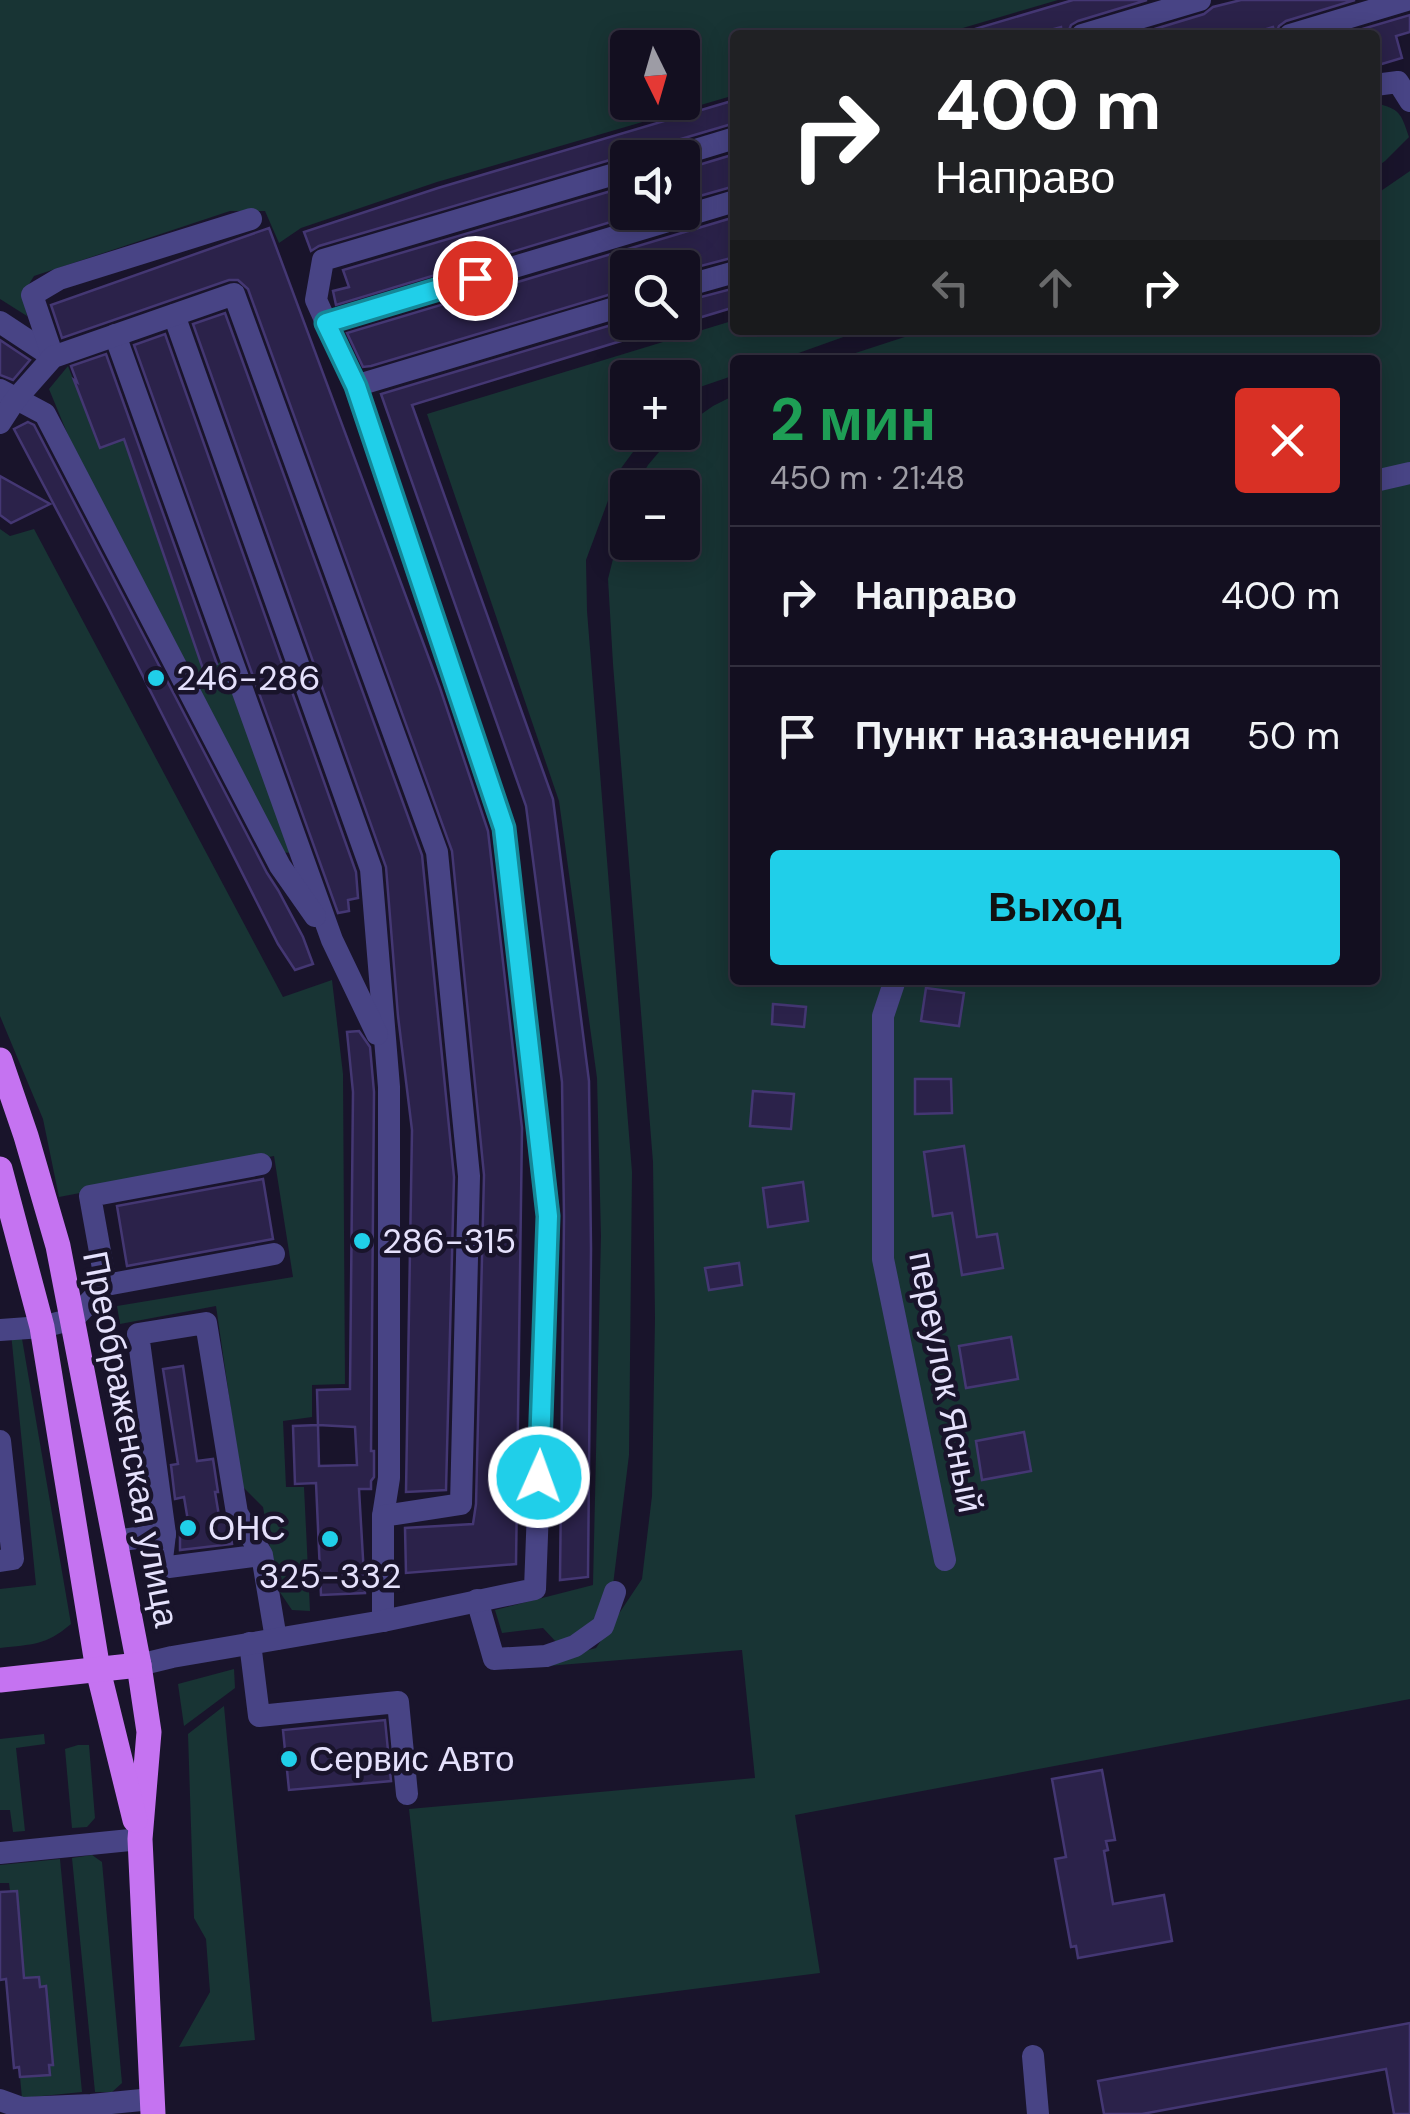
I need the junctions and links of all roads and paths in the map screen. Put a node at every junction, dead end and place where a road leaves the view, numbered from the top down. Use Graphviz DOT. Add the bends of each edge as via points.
graph roads {
  1 [pos="1200,0"];
  2 [pos="1408,0"];
  3 [pos="1099,30"];
  4 [pos="1307,30"];
  5 [pos="1380,84"];
  6 [pos="1410,101"];
  7 [pos="730,140"];
  8 [pos="700,149"];
  9 [pos="610,175"];
  10 [pos="730,202"];
  11 [pos="251,219"];
  12 [pos="730,273"];
  13 [pos="700,282"];
  14 [pos="610,309"];
  15 [pos="174,315"];
  16 [pos="0,322"];
  17 [pos="326,323"];
  18 [pos="115,335"];
  19 [pos="53,357"];
  20 [pos="356,386"];
  21 [pos="8,395"];
  22 [pos="0,423"];
  23 [pos="1410,473"];
  24 [pos="1380,480"];
  25 [pos="332,940"];
  26 [pos="893,985"];
  27 [pos="384,1049"];
  28 [pos="0,1060"];
  29 [pos="261,1164"];
  30 [pos="0,1169"];
  31 [pos="274,1254"];
  32 [pos="106,1285"];
  33 [pos="74,1320"];
  34 [pos="42,1327"];
  35 [pos="0,1330"];
  36 [pos="0,1440"];
  37 [pos="383,1516"];
  38 [pos="165,1534"];
  39 [pos="115,1540"];
  40 [pos="262,1556"];
  41 [pos="0,1560"];
  42 [pos="945,1560"];
  43 [pos="615,1592"];
  44 [pos="477,1600"];
  45 [pos="383,1621"];
  46 [pos="276,1639"];
  47 [pos="250,1644"];
  48 [pos="139,1665"];
  49 [pos="98,1670"];
  50 [pos="0,1680"];
  51 [pos="407,1794"];
  52 [pos="140,1839"];
  53 [pos="0,1853"];
  54 [pos="1033,2056"];
  55 [pos="0,2100"];
  56 [pos="153,2106"];
  57 [pos="1038,2114"];
  1 -- 3 [label="street"];
  2 -- 4 [label="street"];
  5 -- 6 [label="street" via="1398,82"];
  7 -- 8 [label="street"];
  9 -- 17 [label="street" via="323,260 316,300"];
  10 -- 17 [label="street"];
  11 -- 19 [label="street" via="59,279 32,295"];
  12 -- 13 [label="street"];
  14 -- 20 [label="street"];
  15 -- 18 [label="street"];
  15 -- 27 [label="street" via="370,869"];
  15 -- 37 [label="street" via="234,294 437,852 469,1176 462,1504"];
  16 -- 19 [label="street"];
  17 -- 20 [label="street"];
  18 -- 19 [label="street"];
  18 -- 25 [label="street"];
  19 -- 21 [label="street"];
  20 -- 44 [label="street" via="504,828 548,1216 535,1588"];
  21 -- 22 [label="street"];
  21 -- 25 [label="street" via="45,414 280,866"];
  23 -- 24 [label="street"];
  25 -- 27 [label="street"];
  26 -- 42 [label="street, переулок Ясный" via="882,1016 883,1258"];
  27 -- 37 [label="street" via="389,1478"];
  28 -- 33 [label="main road, Преображенская улица"];
  29 -- 32 [label="street" via="90,1196"];
  30 -- 34 [label="main road, Преображенская улица"];
  31 -- 32 [label="street"];
  32 -- 33 [label="street"];
  33 -- 34 [label="street"];
  33 -- 39 [label="main road, Преображенская улица"];
  34 -- 35 [label="street"];
  34 -- 49 [label="main road, Преображенская улица"];
  36 -- 41 [label="street" via="14,1559"];
  37 -- 45 [label="street"];
  38 -- 39 [label="street"];
  38 -- 40 [label="street" via="161,1568"];
  38 -- 40 [label="street" via="138,1334 206,1323 237,1514"];
  39 -- 48 [label="main road, Преображенская улица"];
  40 -- 46 [label="street"];
  43 -- 44 [label="street" via="603,1626 576,1646 546,1656 494,1659"];
  44 -- 45 [label="street"];
  45 -- 46 [label="street"];
  46 -- 47 [label="street"];
  47 -- 48 [label="street"];
  47 -- 51 [label="street" via="259,1716 398,1702"];
  48 -- 49 [label="main road"];
  48 -- 52 [label="main road, Преображенская улица" via="150,1732"];
  49 -- 50 [label="main road"];
  49 -- 52 [label="main road, Преображенская улица"];
  52 -- 53 [label="street"];
  52 -- 56 [label="main road, Преображенская улица"];
  54 -- 57 [label="street"];
  55 -- 56 [label="street" via="22,2108"];
}
